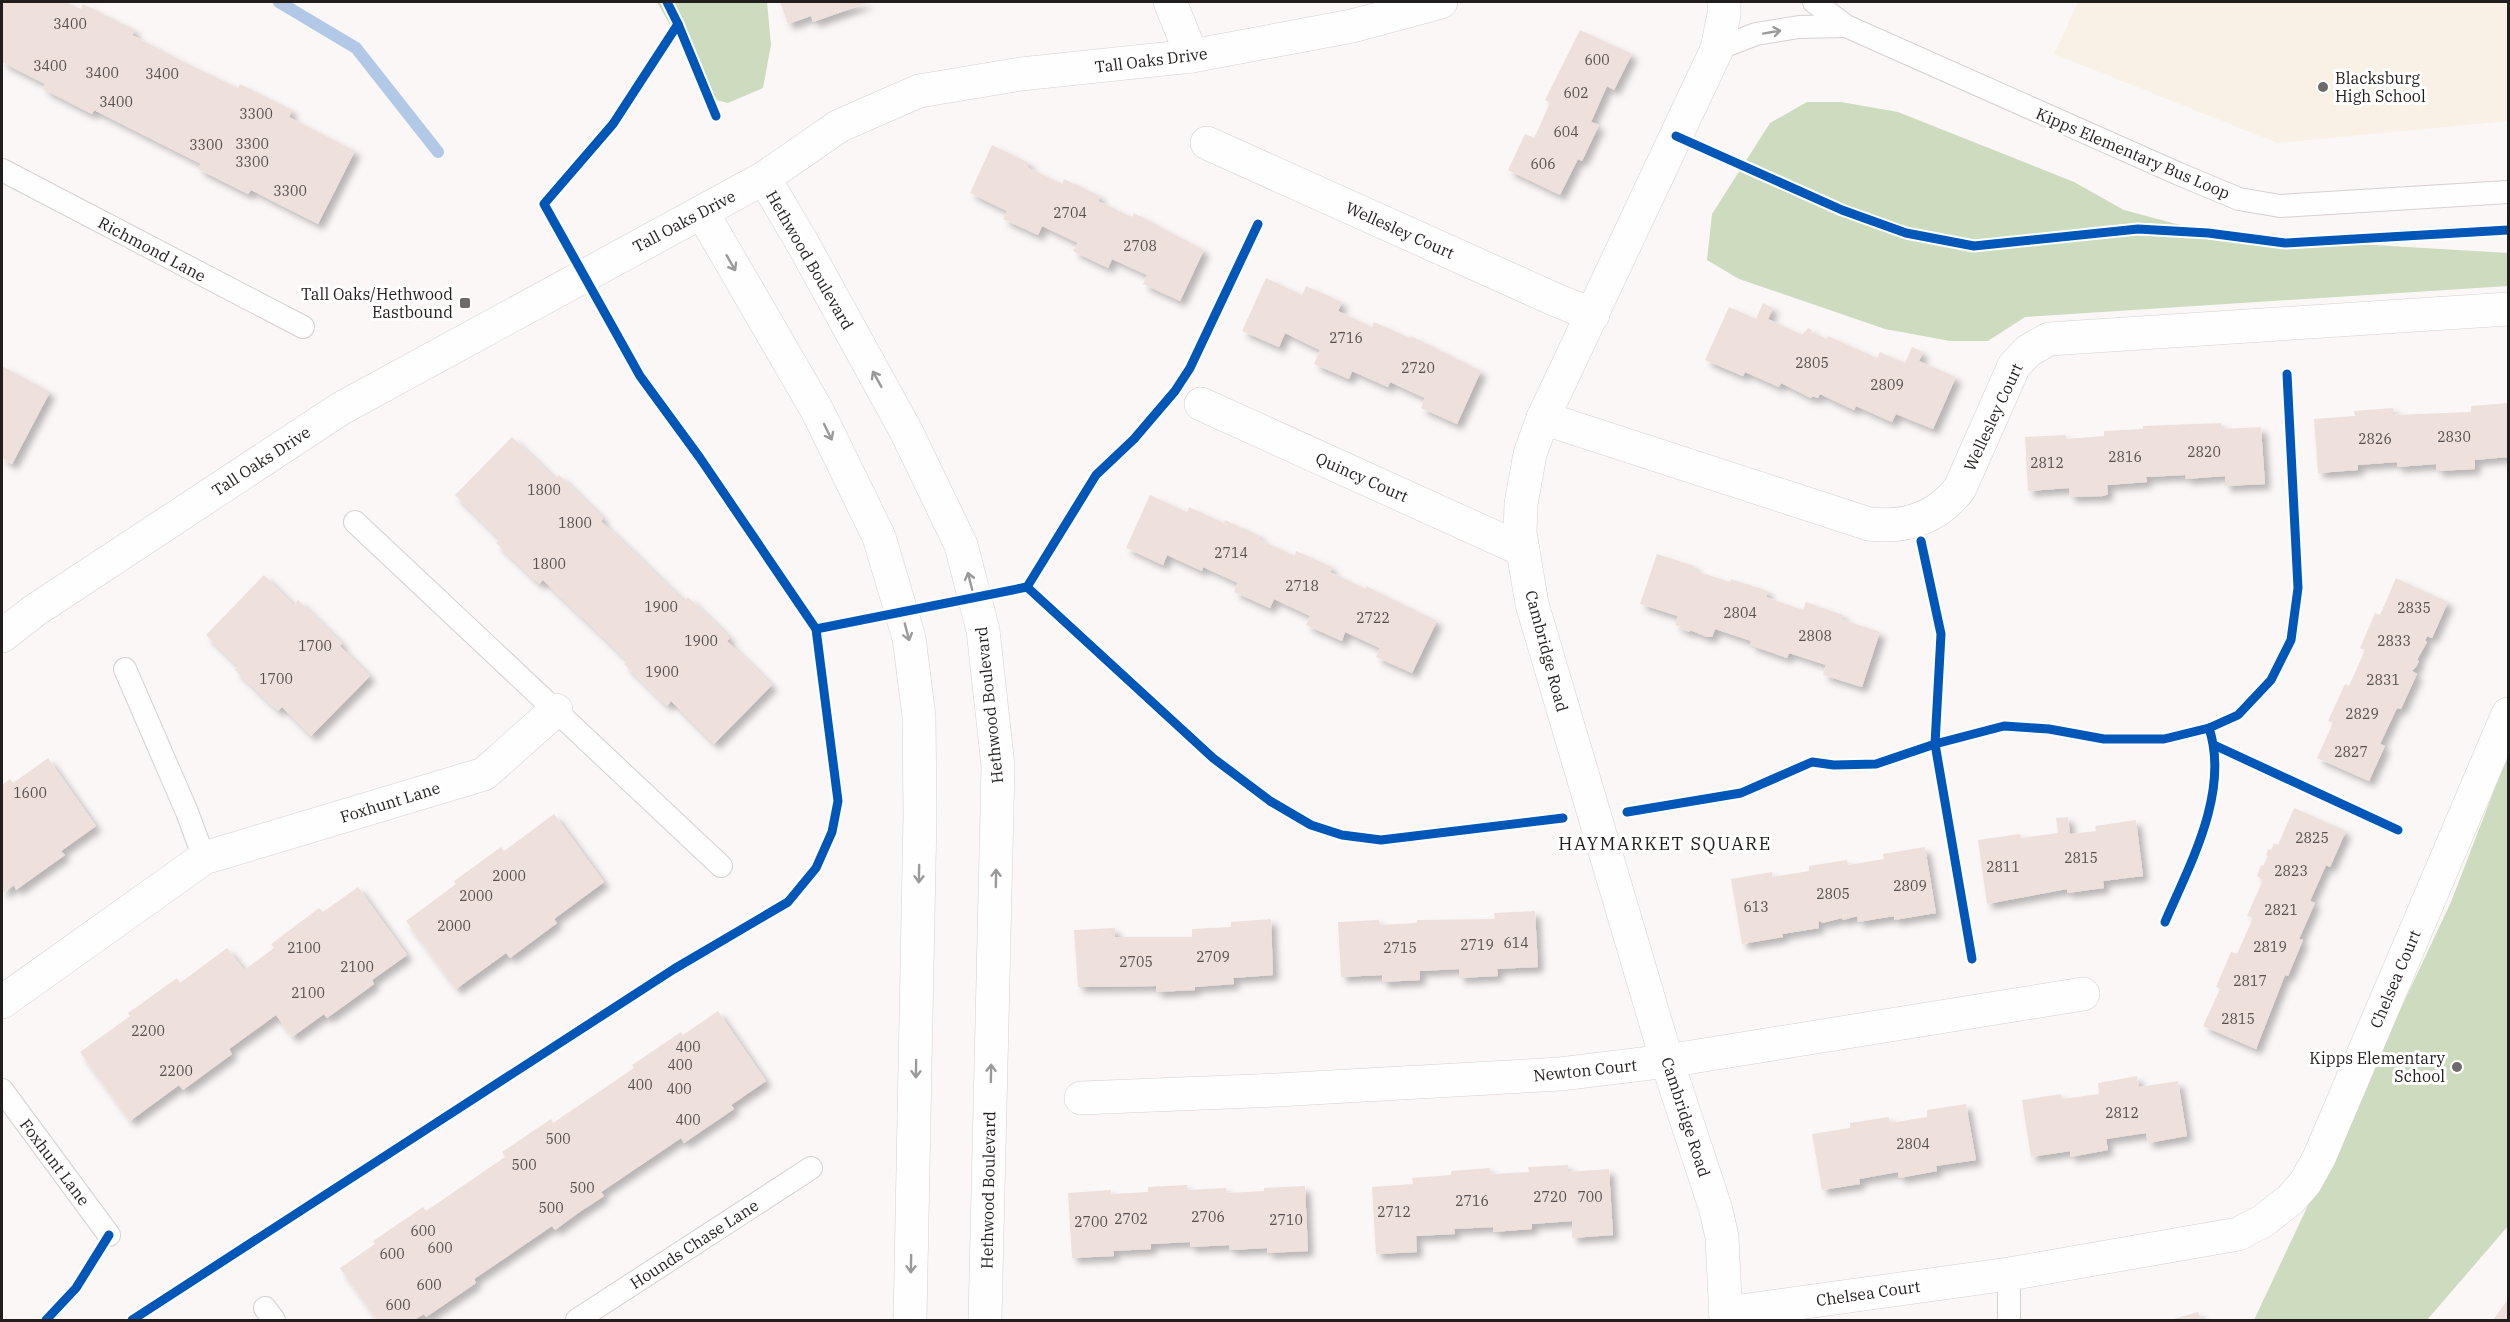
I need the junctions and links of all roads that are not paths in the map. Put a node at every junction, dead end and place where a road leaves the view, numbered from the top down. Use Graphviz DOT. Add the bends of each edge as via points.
graph roads {
  1 [pos="1170,2"];
  2 [pos="1440,2"];
  3 [pos="1724,2"];
  4 [pos="1814,2"];
  5 [pos="1846,26"];
  6 [pos="1717,49"];
  7 [pos="1192,57"];
  8 [pos="1207,143"];
  9 [pos="2,170"];
  10 [pos="764,178"];
  11 [pos="2508,192"];
  12 [pos="702,212"];
  13 [pos="2508,309"];
  14 [pos="1593,315"];
  15 [pos="303,327"];
  16 [pos="1201,404"];
  17 [pos="1543,418"];
  18 [pos="355,522"];
  19 [pos="1523,550"];
  20 [pos="2,636"];
  21 [pos="125,669"];
  22 [pos="556,710"];
  23 [pos="2508,714"];
  24 [pos="204,858"];
  25 [pos="721,866"];
  26 [pos="2083,994"];
  27 [pos="2,1002"];
  28 [pos="1667,1061"];
  29 [pos="2,1090"];
  30 [pos="1081,1098"];
  31 [pos="811,1168"];
  32 [pos="109,1235"];
  33 [pos="2009,1274"];
  34 [pos="1726,1317"];
  35 [pos="577,1320"];
  36 [pos="910,1320"];
  37 [pos="985,1320"];
  38 [pos="2009,1320"];
  1 -- 7 [label="street"];
  2 -- 7 [label="street, Tall Oaks Drive" via="1352,26"];
  3 -- 6 [label="street, Cambridge Road"];
  4 -- 5 [label="lane, Kipps Elementary Bus Loop"];
  6 -- 5 [label="lane, Kipps Elementary Bus Loop, one-way" via="1756,34 1799,27"];
  5 -- 11 [label="lane, Kipps Elementary Bus Loop" via="2239,199 2280,206"];
  6 -- 14 [label="street, Cambridge Road"];
  7 -- 10 [label="street, Tall Oaks Drive" via="1021,74 920,91 839,126"];
  8 -- 14 [label="street, Wellesley Court"];
  9 -- 15 [label="lane, Richmond Lane"];
  10 -- 12 [label="street, Tall Oaks Drive"];
  37 -- 10 [label="street, Hethwood Boulevard, one-way" via="998,766 983,630 961,545 906,430"];
  12 -- 20 [label="street, Tall Oaks Drive" via="340,409"];
  12 -- 36 [label="street, one-way" via="818,412 874,526 909,638 919,716 920,815"];
  13 -- 17 [label="street, Wellesley Court" via="2049,339 2028,351 2014,366 1953,498 1925,518 1892,526 1869,524"];
  14 -- 17 [label="street, Cambridge Road"];
  16 -- 19 [label="street, Quincy Court"];
  17 -- 19 [label="street, Cambridge Road" via="1530,454 1523,492"];
  18 -- 22 [label="lane"];
  19 -- 28 [label="street, Cambridge Road" via="1532,604"];
  21 -- 24 [label="lane"];
  22 -- 24 [label="street, Foxhunt Lane" via="484,774"];
  22 -- 25 [label="lane"];
  23 -- 33 [label="street, Chelsea Court" via="2319,1158 2291,1199 2275,1214 2238,1234"];
  24 -- 27 [label="street, Foxhunt Lane"];
  26 -- 28 [label="street, Newton Court"];
  28 -- 30 [label="street, Newton Court" via="1560,1074"];
  28 -- 34 [label="street, Cambridge Road" via="1716,1210 1722,1238"];
  29 -- 32 [label="lane, Foxhunt Lane"];
  31 -- 35 [label="lane, Hounds Chase Lane"];
  33 -- 34 [label="street, Chelsea Court"];
  33 -- 38 [label="lane"];
}
